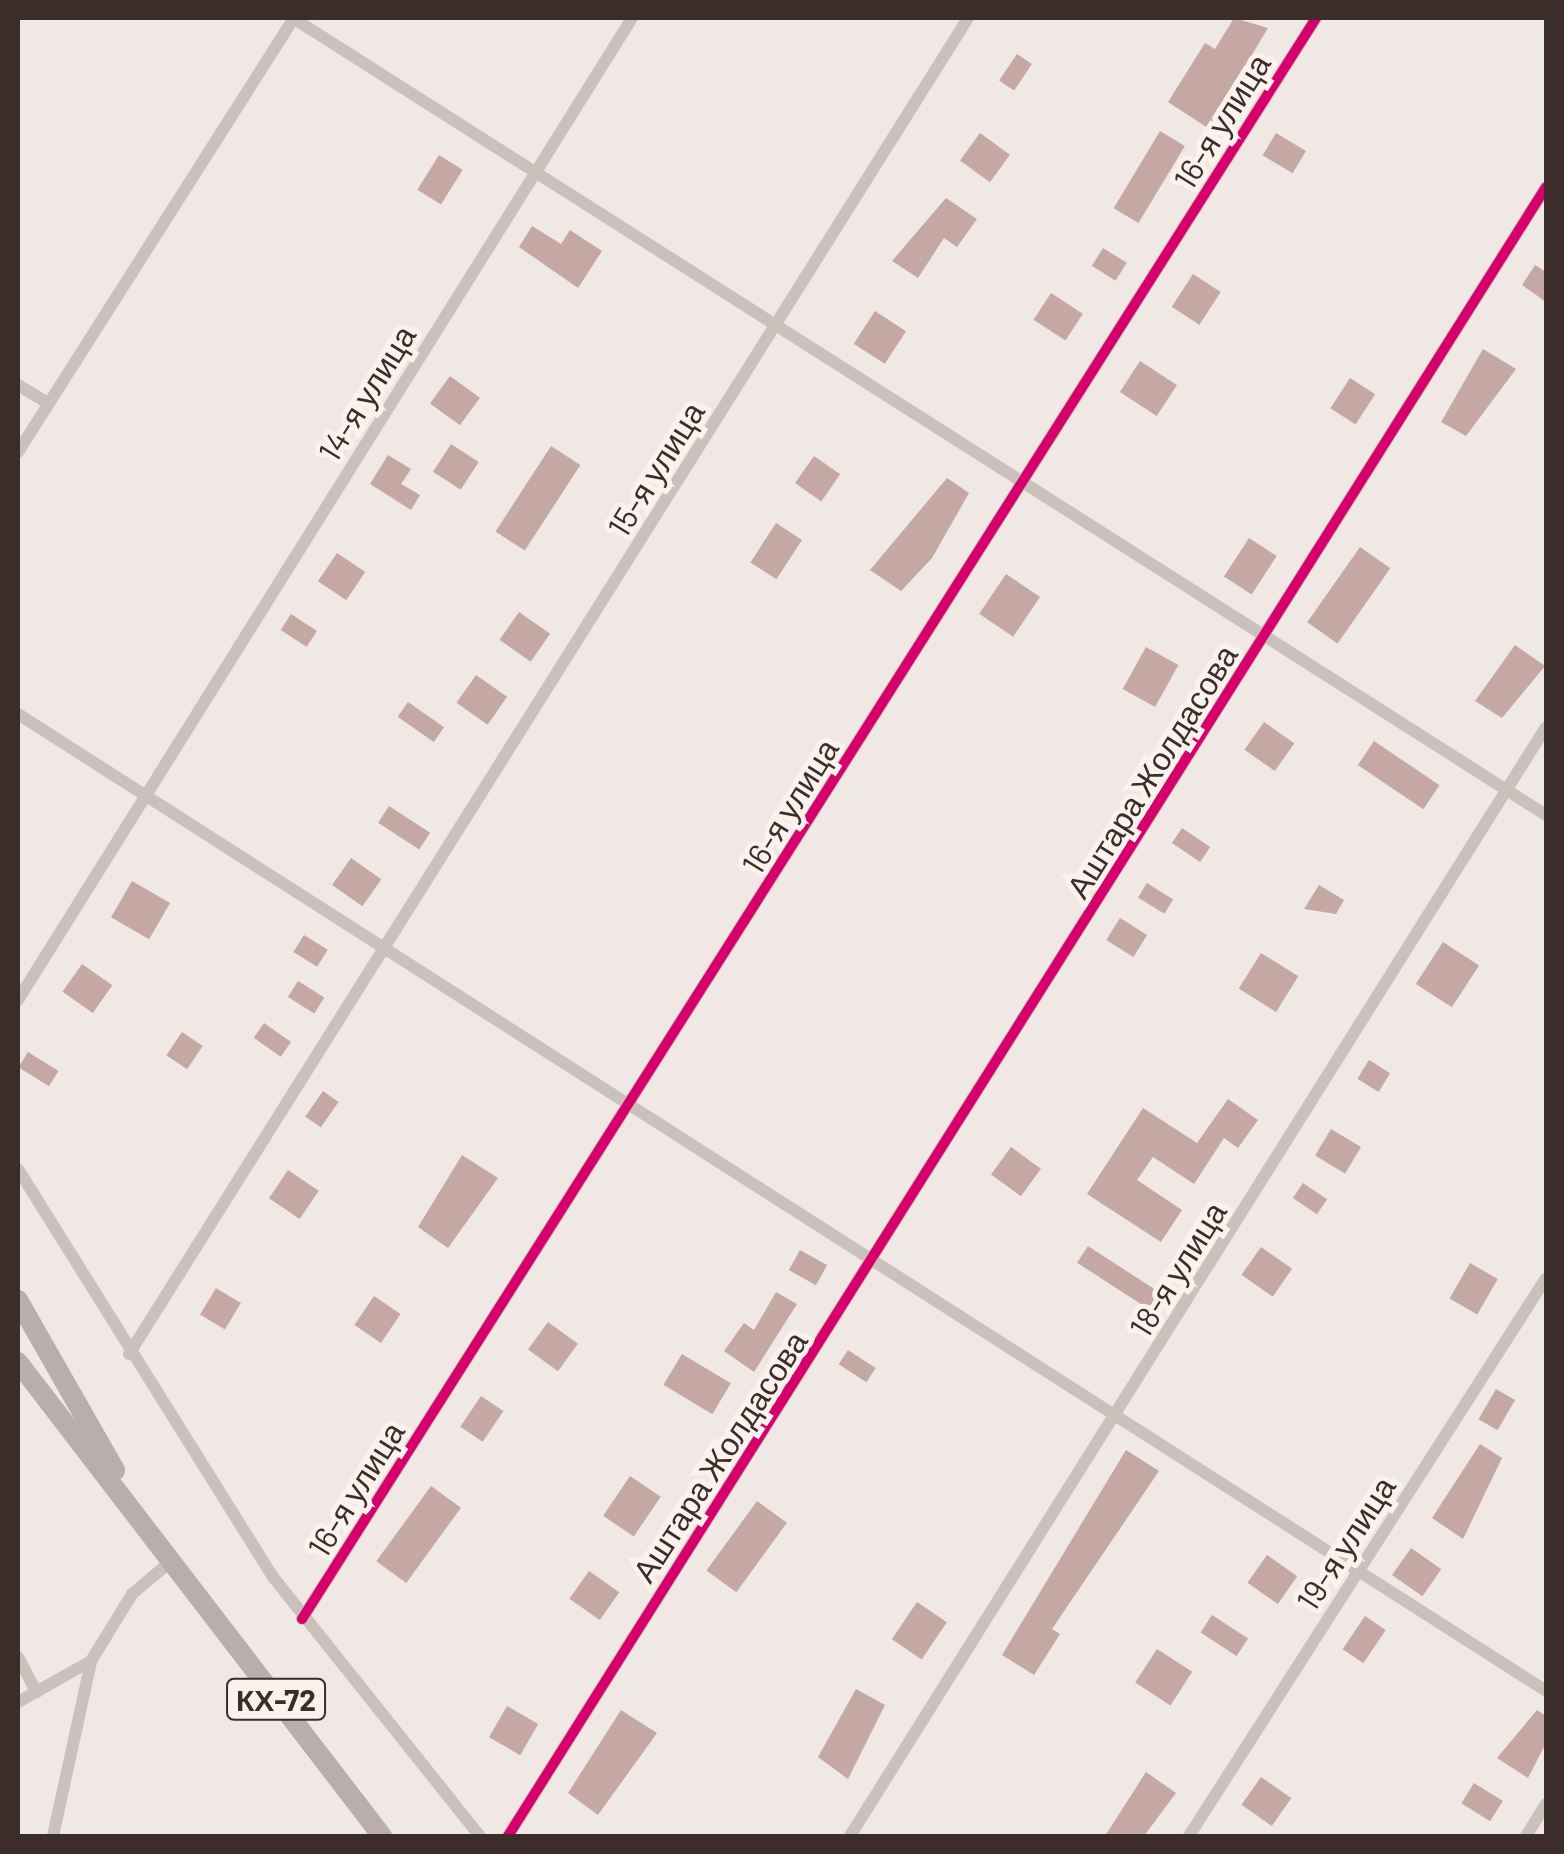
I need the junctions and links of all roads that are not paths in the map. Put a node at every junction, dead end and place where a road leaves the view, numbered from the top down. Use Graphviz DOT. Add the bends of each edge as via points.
graph roads {
  1 [pos="294,18"];
  2 [pos="632,18"];
  3 [pos="968,18"];
  4 [pos="1316,18"];
  5 [pos="534,176"];
  6 [pos="1546,187"];
  7 [pos="775,330"];
  8 [pos="18,384"];
  9 [pos="48,403"];
  10 [pos="18,452"];
  11 [pos="1020,484"];
  12 [pos="1264,635"];
  13 [pos="18,714"];
  14 [pos="1546,727"];
  15 [pos="1507,790"];
  16 [pos="145,796"];
  17 [pos="1546,815"];
  18 [pos="383,947"];
  19 [pos="18,1000"];
  20 [pos="628,1106"];
  21 [pos="18,1169"];
  22 [pos="874,1264"];
  23 [pos="1546,1278"];
  24 [pos="18,1300"];
  25 [pos="129,1354"];
  26 [pos="18,1362"];
  27 [pos="1117,1418"];
  28 [pos="170,1562"];
  29 [pos="1358,1575"];
  30 [pos="302,1619"];
  31 [pos="18,1657"];
  32 [pos="91,1661"];
  33 [pos="1546,1690"];
  34 [pos="36,1692"];
  35 [pos="18,1702"];
  36 [pos="1546,1804"];
  37 [pos="53,1836"];
  38 [pos="382,1836"];
  39 [pos="480,1836"];
  40 [pos="508,1836"];
  41 [pos="850,1836"];
  42 [pos="1188,1836"];
  43 [pos="1526,1836"];
  1 -- 5 [label="street"];
  1 -- 9 [label="street"];
  2 -- 5 [label="street, 14-я улица"];
  3 -- 7 [label="street, 15-я улица"];
  4 -- 11 [label="street, 16-я улица"];
  5 -- 7 [label="street"];
  5 -- 16 [label="street, 14-я улица"];
  6 -- 12 [label="street, Аштара Жолдасова"];
  7 -- 11 [label="street"];
  7 -- 18 [label="street, 15-я улица"];
  8 -- 9 [label="street"];
  9 -- 10 [label="street"];
  11 -- 12 [label="street"];
  11 -- 20 [label="street, 16-я улица"];
  12 -- 15 [label="street"];
  12 -- 22 [label="street, Аштара Жолдасова"];
  13 -- 16 [label="street"];
  14 -- 15 [label="street, 18-я улица"];
  15 -- 17 [label="street"];
  15 -- 27 [label="street, 18-я улица"];
  16 -- 18 [label="street"];
  16 -- 19 [label="street, 14-я улица"];
  18 -- 20 [label="street"];
  18 -- 25 [label="street, 15-я улица"];
  20 -- 22 [label="street"];
  20 -- 30 [label="street, 16-я улица"];
  21 -- 25 [label="street"];
  22 -- 27 [label="street"];
  22 -- 40 [label="street, Аштара Жолдасова"];
  23 -- 29 [label="street, 19-я улица"];
  24 -- 28 [label="main road, КХ-72"];
  25 -- 30 [label="street"];
  26 -- 28 [label="main road, КХ-72"];
  27 -- 29 [label="street"];
  27 -- 41 [label="street, 18-я улица"];
  28 -- 32 [label="street" via="132,1594"];
  28 -- 38 [label="main road, КХ-72"];
  29 -- 33 [label="street"];
  29 -- 42 [label="street, 19-я улица"];
  30 -- 39 [label="street"];
  31 -- 34 [label="street"];
  32 -- 34 [label="street"];
  32 -- 37 [label="street"];
  34 -- 35 [label="street"];
  36 -- 43 [label="street"];
}
